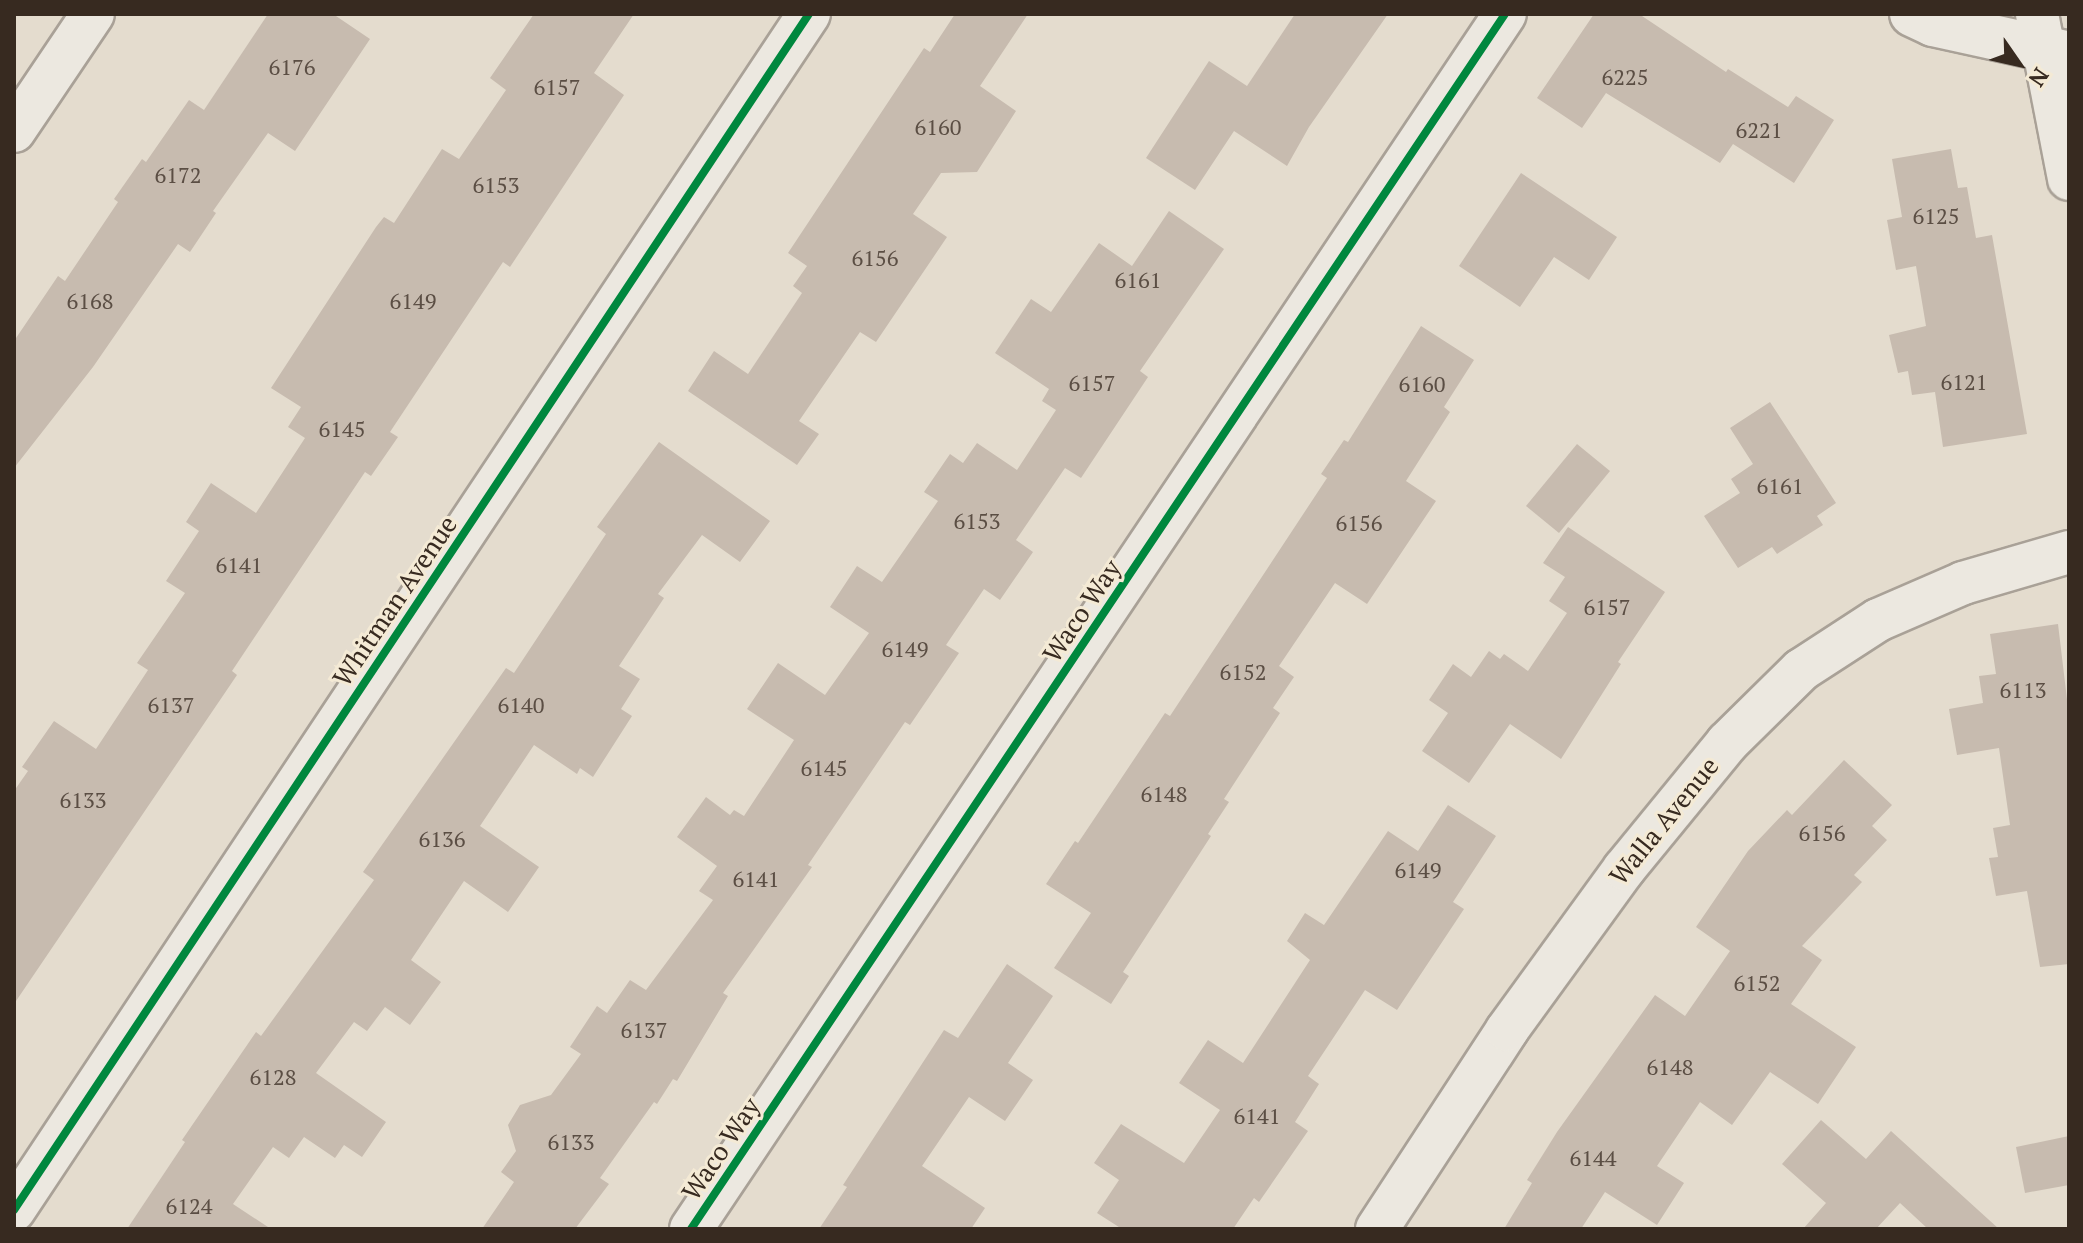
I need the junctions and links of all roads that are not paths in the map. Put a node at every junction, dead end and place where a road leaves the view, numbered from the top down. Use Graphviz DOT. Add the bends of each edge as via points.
graph roads {
  1 [pos="93,14"];
  2 [pos="809,14"];
  3 [pos="1505,14"];
  4 [pos="1912,14"];
  5 [pos="2050,39"];
  6 [pos="14,131"];
  7 [pos="2069,179"];
  8 [pos="2069,552"];
  9 [pos="14,1210"];
  10 [pos="691,1229"];
  11 [pos="1377,1229"];
  1 -- 6 [label="street"];
  2 -- 9 [label="street, Whitman Avenue"];
  3 -- 10 [label="street, Waco Way"];
  4 -- 5 [label="main road" via="1933,24"];
  5 -- 7 [label="street"];
  8 -- 11 [label="street, Walla Avenue" via="1963,583 1878,620 1801,670 1769,701 1727,743 1624,869 1507,1030"];
}
